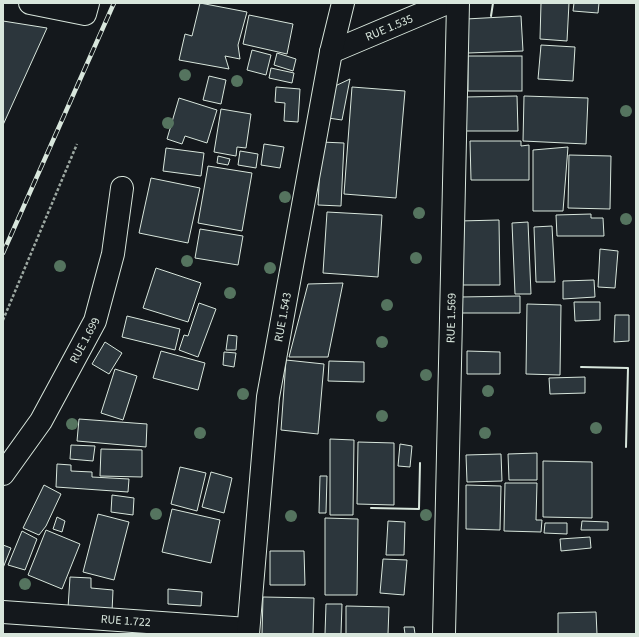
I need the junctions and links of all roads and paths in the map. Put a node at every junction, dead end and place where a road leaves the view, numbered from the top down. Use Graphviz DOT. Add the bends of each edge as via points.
graph roads {
  1 [pos="30,3"];
  2 [pos="88,3"];
  3 [pos="343,3"];
  4 [pos="447,3"];
  5 [pos="458,3"];
  6 [pos="331,52"];
  7 [pos="77,144"];
  8 [pos="122,188"];
  9 [pos="3,320"];
  10 [pos="3,474"];
  11 [pos="3,612"];
  12 [pos="248,632"];
  13 [pos="444,634"];
  1 -- 2 [label="street" via="85,14"];
  3 -- 6 [label="street, RUE 1.543"];
  4 -- 6 [label="street, RUE 1.535"];
  5 -- 13 [label="street, RUE 1.569"];
  6 -- 12 [label="street, RUE 1.543" via="268,397"];
  7 -- 9 [label="path"];
  8 -- 10 [label="street, RUE 1.699" via="113,254 95,321 41,421"];
  11 -- 12 [label="street, RUE 1.722"];
}
